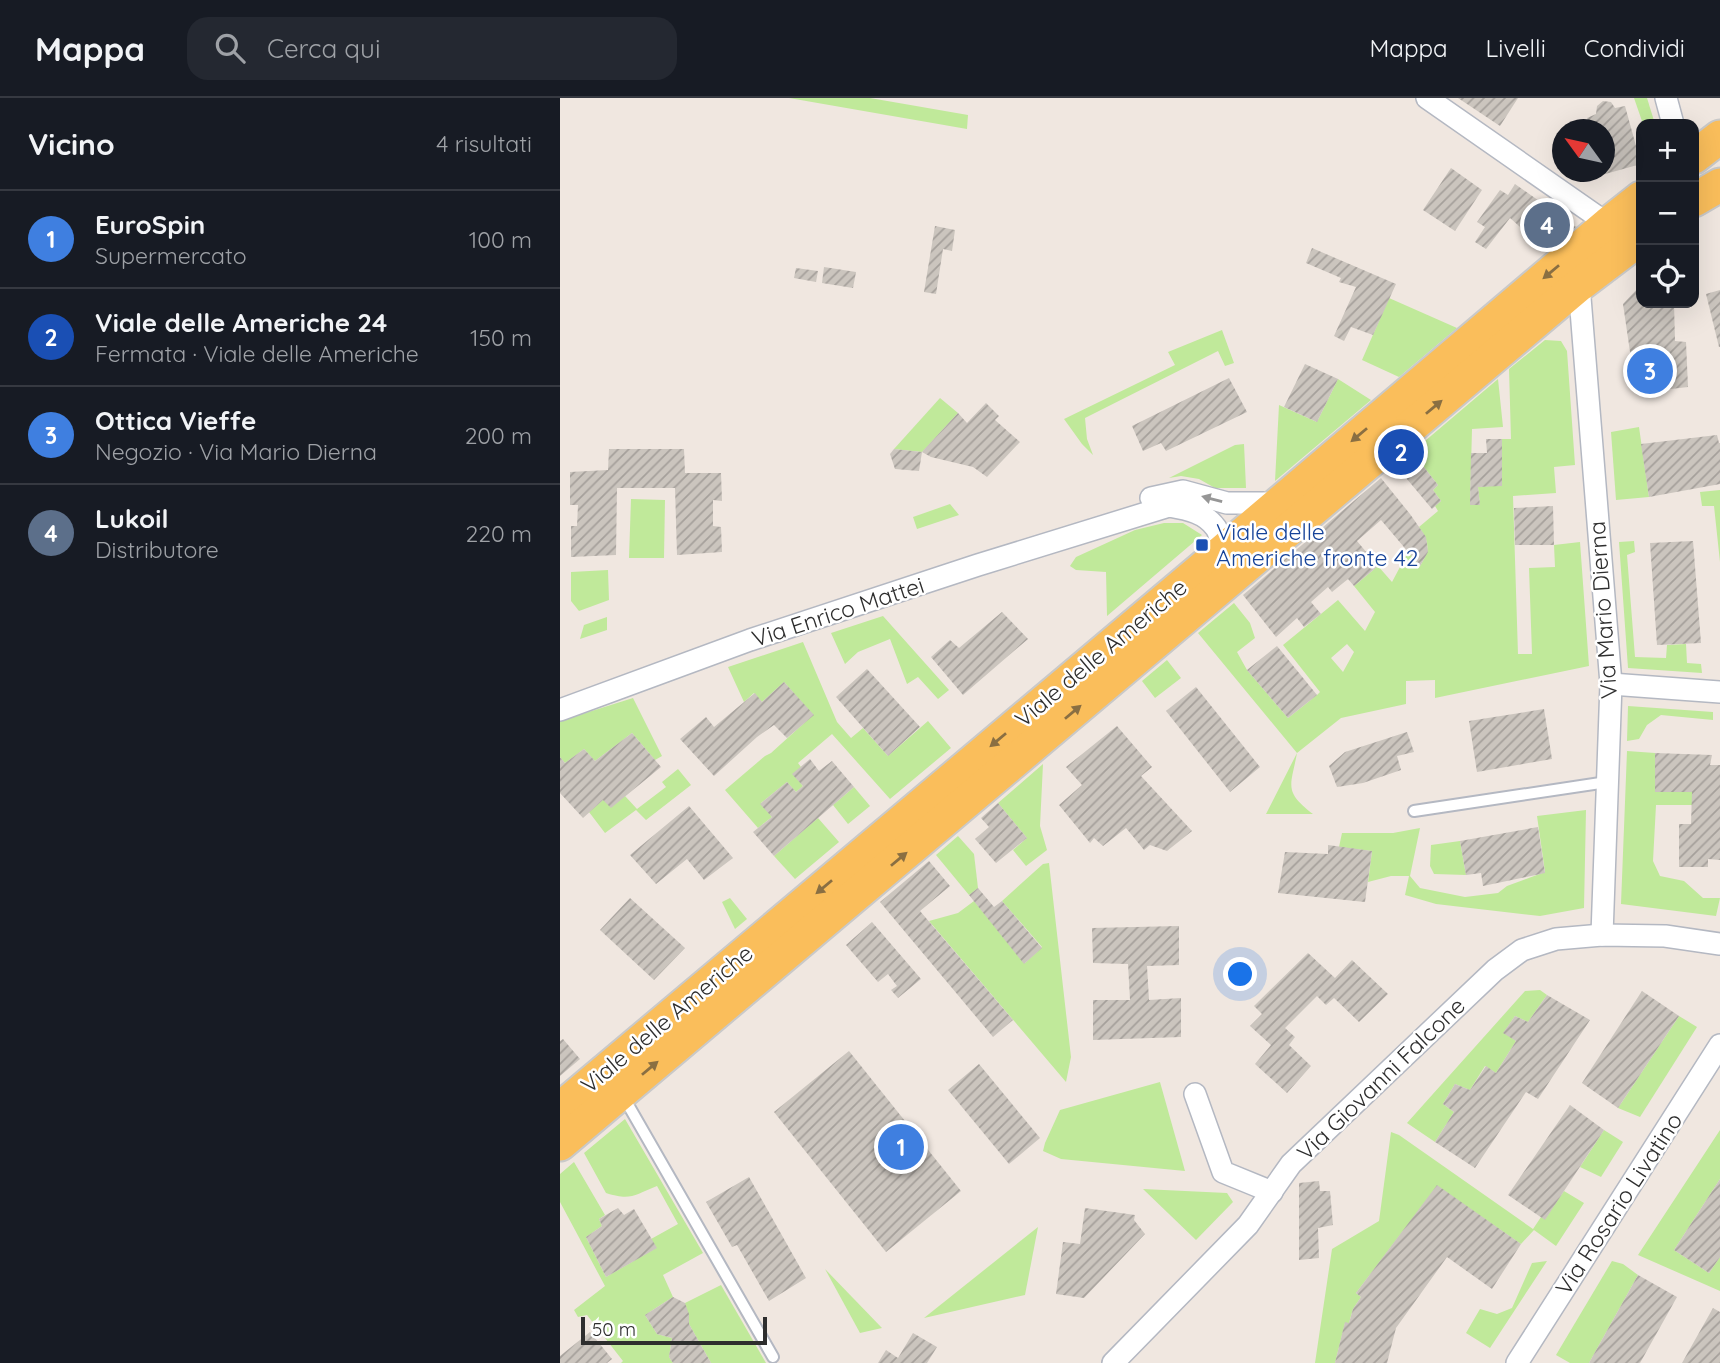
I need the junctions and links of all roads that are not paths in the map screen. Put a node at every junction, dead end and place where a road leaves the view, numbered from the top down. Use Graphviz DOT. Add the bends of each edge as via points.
graph roads {
  1 [pos="1427,98"];
  2 [pos="1666,98"];
  3 [pos="1672,119"];
  4 [pos="1720,137"];
  5 [pos="1699,153"];
  6 [pos="1720,185"];
  7 [pos="1699,197"];
  8 [pos="1636,202"];
  9 [pos="1608,224"];
  10 [pos="1636,242"];
  11 [pos="1579,285"];
  12 [pos="1280,503"];
  13 [pos="1118,522"];
  14 [pos="1223,551"];
  15 [pos="1611,684"];
  16 [pos="1720,692"];
  17 [pos="560,710"];
  18 [pos="1607,782"];
  19 [pos="1414,811"];
  20 [pos="1602,935"];
  21 [pos="1720,944"];
  22 [pos="1720,1045"];
  23 [pos="621,1093"];
  24 [pos="1195,1094"];
  25 [pos="560,1109"];
  26 [pos="560,1144"];
  27 [pos="1272,1192"];
  28 [pos="773,1357"];
  29 [pos="1113,1363"];
  30 [pos="1517,1363"];
  1 -- 9 [label="street"];
  2 -- 3 [label="street"];
  4 -- 5 [label="main road"];
  6 -- 7 [label="main road"];
  8 -- 9 [label="main road, Viale delle Americhe"];
  9 -- 12 [label="main road, Viale delle Americhe, one-way"];
  10 -- 11 [label="main road, Viale delle Americhe"];
  11 -- 15 [label="street, Via Mario Dierna"];
  23 -- 11 [label="main road, Viale delle Americhe, one-way"];
  12 -- 13 [label="street, one-way" via="1227,503 1182,491 1143,500"];
  12 -- 14 [label="main road, Viale delle Americhe"];
  13 -- 14 [label="street, Via Enrico Mattei" via="1169,506 1192,510 1217,530"];
  13 -- 17 [label="street, Via Enrico Mattei" via="750,640"];
  14 -- 25 [label="main road, Viale delle Americhe, one-way"];
  15 -- 16 [label="street"];
  15 -- 18 [label="street, Via Mario Dierna"];
  18 -- 19 [label="lane"];
  18 -- 20 [label="street, Via Mario Dierna"];
  20 -- 21 [label="street, Via Giovanni Falcone" via="1665,936"];
  20 -- 27 [label="street, Via Giovanni Falcone" via="1556,939 1522,950 1495,970 1292,1164"];
  22 -- 30 [label="street, Via Rosario Livatino"];
  23 -- 26 [label="main road, Viale delle Americhe"];
  23 -- 28 [label="lane"];
  24 -- 27 [label="street" via="1223,1172"];
  27 -- 29 [label="street, Via Giovanni Falcone" via="1248,1225"];
}
